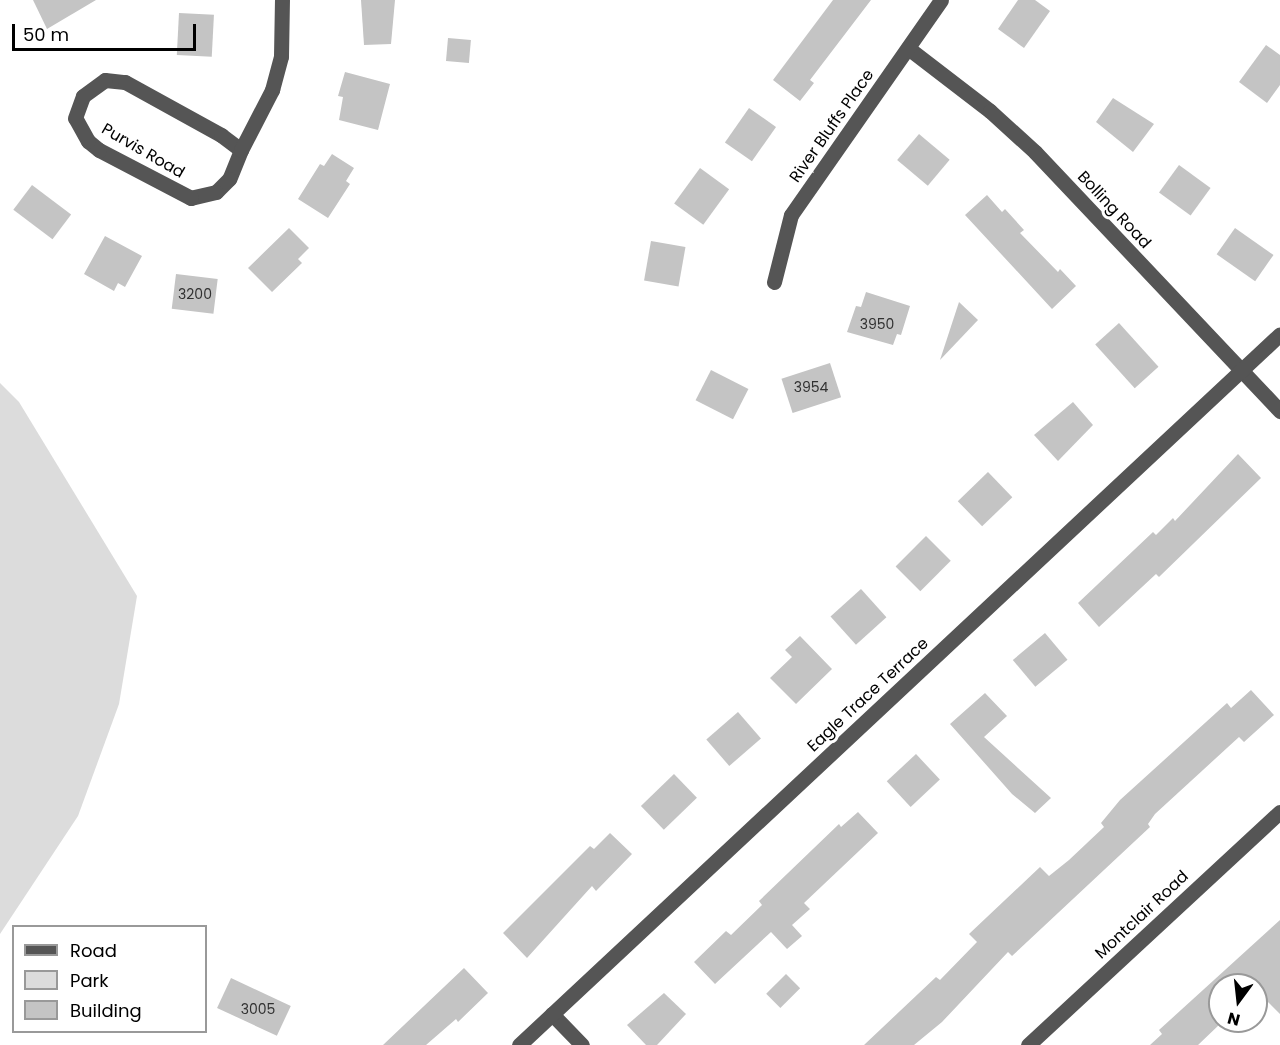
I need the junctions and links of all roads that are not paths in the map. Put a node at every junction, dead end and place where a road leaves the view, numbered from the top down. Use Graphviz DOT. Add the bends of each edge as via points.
graph roads {
  1 [pos="282,0"];
  2 [pos="941,0"];
  3 [pos="908,48"];
  4 [pos="241,150"];
  5 [pos="774,282"];
  6 [pos="1280,334"];
  7 [pos="1242,371"];
  8 [pos="1280,411"];
  9 [pos="1280,812"];
  10 [pos="552,1014"];
  11 [pos="519,1045"];
  12 [pos="582,1045"];
  13 [pos="1028,1045"];
  1 -- 4 [label="street, Purvis Road" via="281,56 272,90"];
  2 -- 3 [label="street, River Bluffs Place"];
  3 -- 5 [label="street, River Bluffs Place" via="791,215"];
  3 -- 7 [label="street, Bolling Road" via="990,111 1035,152"];
  4 -- 4 [label="street, Purvis Road" via="229,179 216,192 191,198 99,150 79,128 75,111 90,88 105,80 125,82"];
  6 -- 7 [label="street, Eagle Trace Terrace"];
  7 -- 8 [label="street, Bolling Road"];
  7 -- 10 [label="street, Eagle Trace Terrace"];
  9 -- 13 [label="street, Montclair Road"];
  10 -- 11 [label="street, Eagle Trace Terrace"];
  10 -- 12 [label="street"];
}
